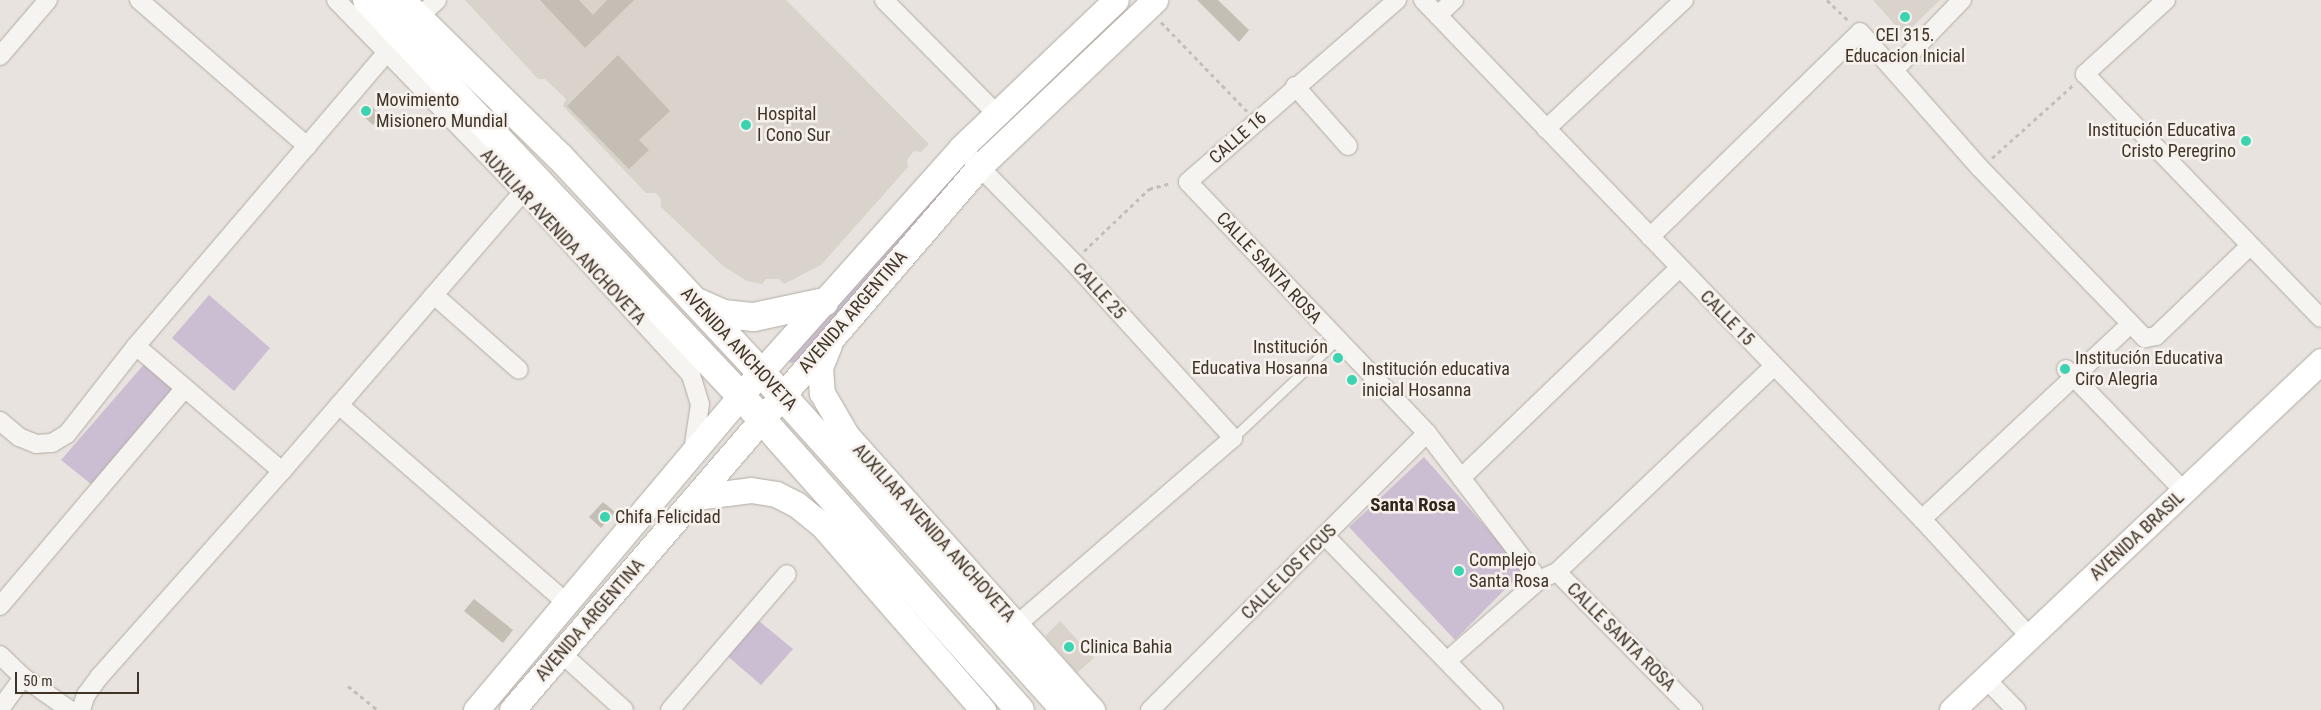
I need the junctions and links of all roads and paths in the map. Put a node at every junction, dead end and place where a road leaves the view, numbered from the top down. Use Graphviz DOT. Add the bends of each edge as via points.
graph roads {
  1 [pos="48,0"];
  2 [pos="139,0"];
  3 [pos="336,0"];
  4 [pos="367,0"];
  5 [pos="884,0"];
  6 [pos="1116,0"];
  7 [pos="1397,0"];
  8 [pos="1423,0"];
  9 [pos="1454,0"];
  10 [pos="1684,0"];
  11 [pos="1828,0"];
  12 [pos="1962,0"];
  13 [pos="2166,0"];
  14 [pos="1151,4"];
  15 [pos="419,6"];
  16 [pos="1438,15"];
  17 [pos="1860,32"];
  18 [pos="387,52"];
  19 [pos="0,56"];
  20 [pos="1896,68"];
  21 [pos="2085,74"];
  22 [pos="1295,86"];
  23 [pos="996,114"];
  24 [pos="1258,122"];
  25 [pos="1546,129"];
  26 [pos="307,146"];
  27 [pos="1348,146"];
  28 [pos="961,148"];
  29 [pos="979,167"];
  30 [pos="1980,168"];
  31 [pos="1188,182"];
  32 [pos="523,192"];
  33 [pos="1650,237"];
  34 [pos="2250,246"];
  35 [pos="1073,262"];
  36 [pos="1679,268"];
  37 [pos="434,295"];
  38 [pos="692,299"];
  39 [pos="824,302"];
  40 [pos="2321,318"];
  41 [pos="2129,325"];
  42 [pos="831,338"];
  43 [pos="1337,340"];
  44 [pos="136,346"];
  45 [pos="2321,361"];
  46 [pos="1774,366"];
  47 [pos="518,370"];
  48 [pos="761,372"];
  49 [pos="2069,373"];
  50 [pos="185,388"];
  51 [pos="781,395"];
  52 [pos="741,396"];
  53 [pos="339,405"];
  54 [pos="761,418"];
  55 [pos="0,421"];
  56 [pos="1427,433"];
  57 [pos="1233,438"];
  58 [pos="693,453"];
  59 [pos="282,472"];
  60 [pos="1461,478"];
  61 [pos="2184,491"];
  62 [pos="695,497"];
  63 [pos="1922,519"];
  64 [pos="1326,536"];
  65 [pos="1557,572"];
  66 [pos="787,574"];
  67 [pos="1539,580"];
  68 [pos="566,602"];
  69 [pos="0,606"];
  70 [pos="1009,632"];
  71 [pos="2030,637"];
  72 [pos="561,653"];
  73 [pos="0,655"];
  74 [pos="1448,660"];
  75 [pos="23,677"];
  76 [pos="1985,678"];
  77 [pos="348,686"];
  78 [pos="0,709"];
  79 [pos="70,710"];
  80 [pos="81,710"];
  81 [pos="378,710"];
  82 [pos="476,710"];
  83 [pos="512,710"];
  84 [pos="624,710"];
  85 [pos="670,710"];
  86 [pos="982,710"];
  87 [pos="1020,710"];
  88 [pos="1064,710"];
  89 [pos="1092,710"];
  90 [pos="1150,710"];
  91 [pos="1494,710"];
  92 [pos="1693,710"];
  93 [pos="1952,710"];
  94 [pos="2016,710"];
  1 -- 19 [label="street"];
  2 -- 26 [label="street"];
  3 -- 18 [label="street, AUXILIAR AVENIDA ANCHOVETA"];
  4 -- 52 [label="main road, AVENIDA ANCHOVETA"];
  5 -- 23 [label="street"];
  6 -- 23 [label="main road, AVENIDA ARGENTINA"];
  7 -- 22 [label="street, CALLE 16"];
  8 -- 16 [label="street, CALLE 15"];
  9 -- 16 [label="street"];
  10 -- 25 [label="street"];
  11 -- 17 [label="path"];
  12 -- 20 [label="street"];
  13 -- 21 [label="street"];
  14 -- 24 [label="path"];
  14 -- 29 [label="main road, AVENIDA ARGENTINA"];
  15 -- 38 [label="main road, AVENIDA ANCHOVETA"];
  16 -- 25 [label="street, CALLE 15"];
  17 -- 20 [label="street"];
  17 -- 33 [label="street"];
  18 -- 26 [label="street"];
  18 -- 32 [label="street, AUXILIAR AVENIDA ANCHOVETA"];
  20 -- 30 [label="street"];
  21 -- 30 [label="path"];
  21 -- 34 [label="street"];
  22 -- 24 [label="street, CALLE 16"];
  22 -- 27 [label="street"];
  23 -- 28 [label="main road, AVENIDA ARGENTINA"];
  24 -- 31 [label="street, CALLE 16"];
  25 -- 33 [label="street, CALLE 15"];
  26 -- 44 [label="street"];
  28 -- 29 [label="street, CALLE 25"];
  28 -- 39 [label="main road, AVENIDA ARGENTINA"];
  29 -- 35 [label="street, CALLE 25"];
  29 -- 42 [label="main road, AVENIDA ARGENTINA"];
  30 -- 41 [label="street"];
  31 -- 35 [label="path" via="1162,183 1149,189"];
  31 -- 43 [label="street, CALLE SANTA ROSA"];
  32 -- 37 [label="street"];
  32 -- 58 [label="street, AUXILIAR AVENIDA ANCHOVETA" via="691,375 700,404"];
  33 -- 36 [label="street, CALLE 15"];
  34 -- 40 [label="street"];
  34 -- 41 [label="street" via="2156,336 2145,338"];
  35 -- 57 [label="street, CALLE 25"];
  36 -- 46 [label="street, CALLE 15"];
  36 -- 60 [label="street"];
  37 -- 47 [label="street"];
  37 -- 53 [label="street"];
  38 -- 39 [label="main road" via="724,314 754,317"];
  38 -- 48 [label="main road, AVENIDA ANCHOVETA"];
  39 -- 48 [label="main road, AVENIDA ARGENTINA"];
  41 -- 49 [label="street"];
  42 -- 51 [label="main road, AVENIDA ARGENTINA"];
  42 -- 70 [label="main road, AUXILIAR AVENIDA ANCHOVETA" via="820,367 822,394 847,436"];
  43 -- 56 [label="street, CALLE SANTA ROSA"];
  43 -- 57 [label="lane"];
  44 -- 50 [label="street"];
  44 -- 55 [label="street" via="68,434 52,443 36,444 19,437"];
  45 -- 61 [label="main road, AVENIDA BRASIL"];
  46 -- 63 [label="street, CALLE 15"];
  46 -- 65 [label="street"];
  48 -- 51 [label="main road, AVENIDA ANCHOVETA"];
  48 -- 52 [label="main road, AVENIDA ARGENTINA"];
  49 -- 61 [label="street"];
  49 -- 63 [label="street"];
  50 -- 59 [label="street"];
  50 -- 69 [label="street"];
  51 -- 54 [label="main road, AVENIDA ARGENTINA"];
  51 -- 70 [label="main road, AVENIDA ANCHOVETA"];
  52 -- 54 [label="main road, AVENIDA ANCHOVETA"];
  52 -- 58 [label="main road, AVENIDA ARGENTINA"];
  53 -- 59 [label="street"];
  53 -- 68 [label="street"];
  54 -- 62 [label="main road, AVENIDA ARGENTINA"];
  54 -- 87 [label="main road, AVENIDA ANCHOVETA"];
  56 -- 60 [label="street, CALLE SANTA ROSA"];
  56 -- 64 [label="street, CALLE LOS FICUS"];
  57 -- 70 [label="street"];
  58 -- 68 [label="main road, AVENIDA ARGENTINA"];
  59 -- 80 [label="street" via="100,676 86,695"];
  60 -- 67 [label="street, CALLE SANTA ROSA"];
  61 -- 71 [label="main road, AVENIDA BRASIL"];
  62 -- 72 [label="main road, AVENIDA ARGENTINA"];
  62 -- 86 [label="main road" via="751,490 776,494 796,504 823,526"];
  63 -- 71 [label="street, CALLE 15"];
  64 -- 74 [label="street"];
  64 -- 90 [label="street, CALLE LOS FICUS"];
  65 -- 67 [label="street, CALLE SANTA ROSA"];
  65 -- 92 [label="street, CALLE SANTA ROSA"];
  66 -- 85 [label="street"];
  67 -- 74 [label="street"];
  68 -- 82 [label="main road, AVENIDA ARGENTINA"];
  70 -- 88 [label="main road, AVENIDA ANCHOVETA"];
  70 -- 89 [label="main road, AUXILIAR AVENIDA ANCHOVETA"];
  71 -- 76 [label="main road, AVENIDA BRASIL"];
  72 -- 83 [label="main road, AVENIDA ARGENTINA"];
  72 -- 84 [label="street"];
  73 -- 75 [label="street"];
  74 -- 91 [label="street"];
  75 -- 78 [label="street"];
  75 -- 79 [label="street"];
  76 -- 93 [label="main road, AVENIDA BRASIL"];
  76 -- 94 [label="street"];
  77 -- 81 [label="path"];
}
